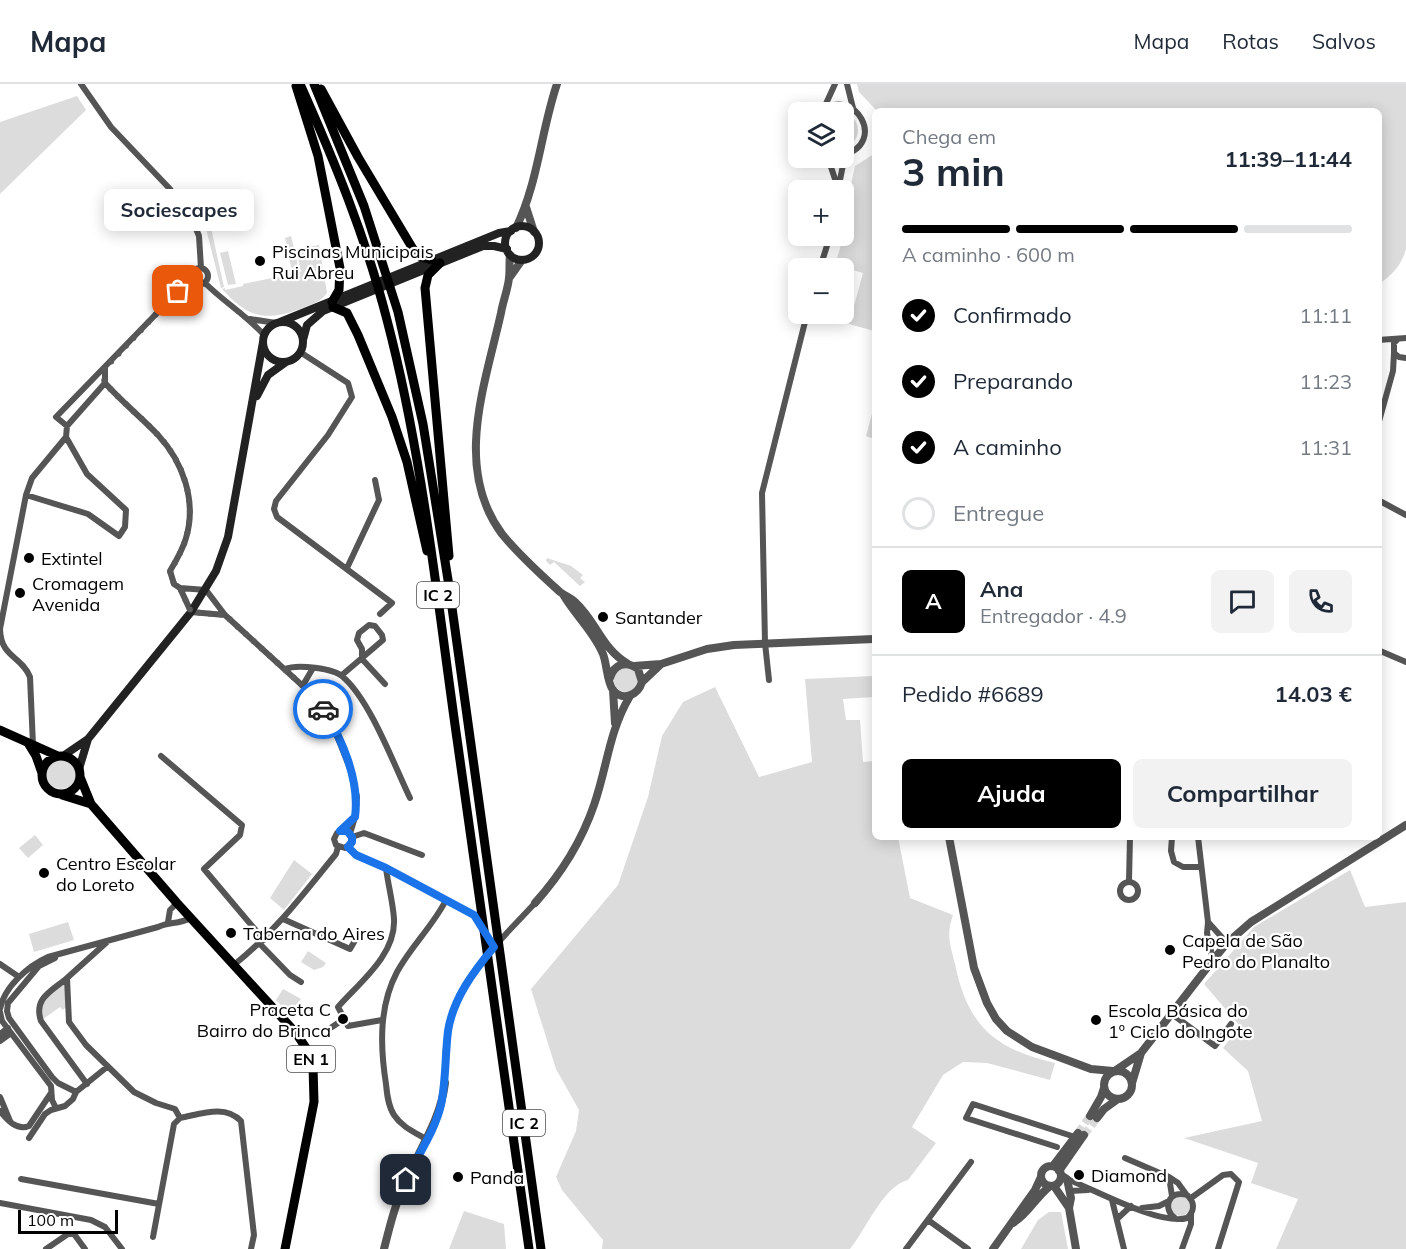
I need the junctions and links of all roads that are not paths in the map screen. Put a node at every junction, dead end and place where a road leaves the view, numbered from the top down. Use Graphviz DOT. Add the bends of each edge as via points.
graph roads {
  1 [pos="81,84"];
  2 [pos="298,84"];
  3 [pos="316,84"];
  4 [pos="557,84"];
  5 [pos="835,84"];
  6 [pos="847,84"];
  7 [pos="826,102"];
  8 [pos="852,102"];
  9 [pos="854,109"];
  10 [pos="854,149"];
  11 [pos="526,207"];
  12 [pos="513,229"];
  13 [pos="534,232"];
  14 [pos="508,252"];
  15 [pos="522,260"];
  16 [pos="436,262"];
  17 [pos="201,268"];
  18 [pos="192,277"];
  19 [pos="509,279"];
  20 [pos="205,283"];
  21 [pos="332,304"];
  22 [pos="250,318"];
  23 [pos="278,323"];
  24 [pos="804,324"];
  25 [pos="1403,338"];
  26 [pos="263,339"];
  27 [pos="303,340"];
  28 [pos="1382,341"];
  29 [pos="1382,344"];
  30 [pos="1393,351"];
  31 [pos="300,352"];
  32 [pos="1405,358"];
  33 [pos="286,362"];
  34 [pos="105,368"];
  35 [pos="1393,371"];
  36 [pos="105,383"];
  37 [pos="253,405"];
  38 [pos="1382,411"];
  39 [pos="67,426"];
  40 [pos="66,436"];
  41 [pos="375,480"];
  42 [pos="26,495"];
  43 [pos="1382,502"];
  44 [pos="1406,515"];
  45 [pos="347,568"];
  46 [pos="449,586"];
  47 [pos="437,587"];
  48 [pos="180,588"];
  49 [pos="206,590"];
  50 [pos="563,594"];
  51 [pos="191,612"];
  52 [pos="380,614"];
  53 [pos="225,615"];
  54 [pos="872,639"];
  55 [pos="765,643"];
  56 [pos="1382,652"];
  57 [pos="362,659"];
  58 [pos="1406,662"];
  59 [pos="661,664"];
  60 [pos="631,665"];
  61 [pos="313,668"];
  62 [pos="285,669"];
  63 [pos="342,675"];
  64 [pos="610,678"];
  65 [pos="769,680"];
  66 [pos="642,682"];
  67 [pos="385,684"];
  68 [pos="303,685"];
  69 [pos="613,690"];
  70 [pos="630,696"];
  71 [pos="615,725"];
  72 [pos="0,730"];
  73 [pos="88,739"];
  74 [pos="30,744"];
  75 [pos="60,756"];
  76 [pos="161,756"];
  77 [pos="42,773"];
  78 [pos="80,773"];
  79 [pos="59,794"];
  80 [pos="411,798"];
  81 [pos="91,804"];
  82 [pos="355,817"];
  83 [pos="1406,825"];
  84 [pos="340,831"];
  85 [pos="351,835"];
  86 [pos="949,840"];
  87 [pos="1130,840"];
  88 [pos="1172,840"];
  89 [pos="1198,840"];
  90 [pos="338,847"];
  91 [pos="348,847"];
  92 [pos="422,855"];
  93 [pos="1200,867"];
  94 [pos="386,868"];
  95 [pos="1129,881"];
  96 [pos="446,900"];
  97 [pos="177,903"];
  98 [pos="535,903"];
  99 [pos="191,918"];
  100 [pos="283,919"];
  101 [pos="168,922"];
  102 [pos="1208,922"];
  103 [pos="360,932"];
  104 [pos="107,942"];
  105 [pos="262,942"];
  106 [pos="1227,943"];
  107 [pos="494,947"];
  108 [pos="61,955"];
  109 [pos="1213,960"];
  110 [pos="0,964"];
  111 [pos="235,964"];
  112 [pos="19,977"];
  113 [pos="68,978"];
  114 [pos="301,982"];
  115 [pos="0,1011"];
  116 [pos="1172,1014"];
  117 [pos="344,1019"];
  118 [pos="382,1020"];
  119 [pos="1231,1023"];
  120 [pos="332,1027"];
  121 [pos="9,1030"];
  122 [pos="0,1034"];
  123 [pos="0,1041"];
  124 [pos="1141,1053"];
  125 [pos="107,1067"];
  126 [pos="1091,1069"];
  127 [pos="1114,1071"];
  128 [pos="445,1083"];
  129 [pos="1132,1083"];
  130 [pos="87,1084"];
  131 [pos="1104,1085"];
  132 [pos="76,1092"];
  133 [pos="51,1093"];
  134 [pos="0,1097"];
  135 [pos="1119,1099"];
  136 [pos="56,1108"];
  137 [pos="0,1111"];
  138 [pos="180,1118"];
  139 [pos="10,1122"];
  140 [pos="1079,1135"];
  141 [pos="29,1138"];
  142 [pos="426,1139"];
  143 [pos="1057,1147"];
  144 [pos="1125,1158"];
  145 [pos="971,1162"];
  146 [pos="1060,1173"];
  147 [pos="1041,1177"];
  148 [pos="1168,1178"];
  149 [pos="21,1179"];
  150 [pos="1052,1186"];
  151 [pos="1088,1190"];
  152 [pos="1070,1191"];
  153 [pos="1172,1196"];
  154 [pos="1189,1196"];
  155 [pos="1112,1200"];
  156 [pos="1167,1202"];
  157 [pos="0,1203"];
  158 [pos="159,1204"];
  159 [pos="1069,1208"];
  160 [pos="1135,1208"];
  161 [pos="1191,1214"];
  162 [pos="1117,1219"];
  163 [pos="1176,1219"];
  164 [pos="928,1220"];
  165 [pos="1013,1223"];
  166 [pos="153,1237"];
  167 [pos="46,1249"];
  168 [pos="85,1249"];
  169 [pos="122,1249"];
  170 [pos="251,1249"];
  171 [pos="285,1249"];
  172 [pos="384,1249"];
  173 [pos="529,1249"];
  174 [pos="541,1249"];
  175 [pos="906,1249"];
  176 [pos="968,1249"];
  177 [pos="993,1249"];
  178 [pos="1076,1249"];
  179 [pos="1124,1249"];
  180 [pos="1182,1249"];
  181 [pos="1218,1249"];
  1 -- 17 [label="street" via="111,127 170,189 192,219 199,236"];
  2 -- 21 [label="main road" via="318,156 338,259 339,290"];
  2 -- 47 [label="main road, IC 2" via="352,208 387,318 412,428"];
  3 -- 16 [label="main road" via="413,249 421,257"];
  3 -- 46 [label="main road, IC 2" via="398,312 423,424"];
  4 -- 11 [label="street"];
  5 -- 7 [label="street"];
  6 -- 8 [label="street"];
  9 -- 10 [label="street" via="863,119 865,134"];
  11 -- 12 [label="street"];
  11 -- 13 [label="street"];
  12 -- 13 [label="main road" via="526,227"];
  12 -- 14 [label="main road" via="506,240"];
  12 -- 16 [label="main road"];
  13 -- 15 [label="main road" via="539,242 536,252"];
  14 -- 15 [label="main road"];
  14 -- 16 [label="main road" via="483,246"];
  14 -- 19 [label="street"];
  15 -- 19 [label="street"];
  16 -- 21 [label="main road"];
  16 -- 46 [label="main road" via="425,288 449,541"];
  17 -- 18 [label="street" via="194,270"];
  17 -- 20 [label="street" via="207,273"];
  18 -- 20 [label="street" via="196,284"];
  18 -- 34 [label="street"];
  19 -- 50 [label="street" via="478,417 477,474 484,501 501,532"];
  20 -- 22 [label="street" via="219,298"];
  21 -- 23 [label="main road"];
  21 -- 27 [label="main road" via="307,325"];
  21 -- 47 [label="main road" via="347,314 353,324 392,417"];
  22 -- 23 [label="street"];
  22 -- 26 [label="street"];
  23 -- 26 [label="main road" via="268,328"];
  23 -- 27 [label="main road" via="292,325"];
  24 -- 55 [label="street" via="762,492"];
  25 -- 28 [label="street"];
  25 -- 30 [label="street" via="1394,344"];
  26 -- 33 [label="main road" via="267,355"];
  26 -- 37 [label="main road"];
  27 -- 31 [label="main road"];
  29 -- 30 [label="street"];
  30 -- 32 [label="street"];
  30 -- 35 [label="street"];
  31 -- 33 [label="main road"];
  31 -- 45 [label="street" via="348,383 352,397 274,509 277,518"];
  32 -- 35 [label="street"];
  33 -- 37 [label="main road" via="268,375"];
  34 -- 36 [label="street"];
  34 -- 39 [label="street" via="56,417"];
  35 -- 38 [label="street"];
  36 -- 39 [label="street"];
  36 -- 48 [label="street" via="158,436 178,463 190,506 186,538 170,571 174,584"];
  37 -- 49 [label="main road" via="228,537"];
  39 -- 40 [label="street"];
  40 -- 42 [label="street" via="32,478"];
  40 -- 42 [label="street" via="87,474 126,510 125,527 119,536 88,514"];
  41 -- 45 [label="street" via="379,500"];
  42 -- 74 [label="street" via="0,629 4,648 30,677"];
  43 -- 44 [label="street"];
  45 -- 52 [label="street" via="392,603"];
  46 -- 174 [label="main road, IC 2"];
  47 -- 173 [label="main road, IC 2"];
  48 -- 49 [label="street"];
  48 -- 51 [label="street"];
  49 -- 51 [label="main road"];
  49 -- 53 [label="street"];
  50 -- 60 [label="street" via="588,617 611,651"];
  50 -- 64 [label="street" via="598,643"];
  51 -- 53 [label="street"];
  51 -- 73 [label="main road"];
  53 -- 62 [label="street"];
  54 -- 55 [label="street"];
  55 -- 59 [label="street" via="707,649"];
  55 -- 65 [label="street"];
  56 -- 58 [label="street"];
  57 -- 57 [label="street" via="359,633 369,625 375,626 383,640"];
  57 -- 63 [label="street"];
  57 -- 67 [label="street"];
  59 -- 60 [label="street"];
  59 -- 66 [label="street"];
  60 -- 64 [label="street" via="614,669"];
  60 -- 66 [label="street" via="641,673"];
  61 -- 62 [label="street"];
  61 -- 63 [label="street"];
  61 -- 68 [label="street"];
  62 -- 68 [label="street"];
  63 -- 80 [label="street" via="367,706"];
  64 -- 69 [label="street"];
  66 -- 70 [label="street"];
  68 -- 82 [label="street" via="333,726 351,771 357,797"];
  69 -- 70 [label="street"];
  69 -- 71 [label="street"];
  70 -- 71 [label="street"];
  71 -- 98 [label="street" via="585,829 566,864"];
  72 -- 74 [label="main road, EN 1"];
  73 -- 75 [label="main road"];
  73 -- 78 [label="main road"];
  74 -- 75 [label="main road, EN 1"];
  74 -- 77 [label="main road"];
  75 -- 77 [label="main road" via="47,761"];
  75 -- 78 [label="main road, EN 1" via="76,763"];
  76 -- 105 [label="street" via="242,825 240,835 204,869"];
  77 -- 79 [label="main road" via="46,787"];
  78 -- 79 [label="main road" via="73,790"];
  78 -- 81 [label="main road, EN 1"];
  79 -- 81 [label="main road"];
  81 -- 97 [label="main road, EN 1"];
  82 -- 84 [label="street"];
  82 -- 85 [label="street"];
  83 -- 106 [label="street" via="1251,922"];
  84 -- 85 [label="street"];
  84 -- 90 [label="street" via="334,838"];
  85 -- 91 [label="street"];
  85 -- 92 [label="street" via="364,833"];
  86 -- 126 [label="street" via="974,968 996,1019 1032,1047"];
  87 -- 95 [label="street"];
  88 -- 93 [label="street" via="1174,862 1183,867"];
  89 -- 93 [label="street"];
  90 -- 91 [label="street"];
  90 -- 100 [label="street"];
  91 -- 94 [label="street" via="356,855"];
  93 -- 102 [label="street"];
  94 -- 96 [label="street"];
  94 -- 117 [label="street" via="394,920 392,938 387,950 338,1007"];
  96 -- 107 [label="street" via="474,915"];
  96 -- 118 [label="street" via="397,972"];
  97 -- 99 [label="main road, EN 1"];
  97 -- 101 [label="street" via="170,910"];
  98 -- 107 [label="street"];
  99 -- 101 [label="street" via="180,923"];
  99 -- 111 [label="main road, EN 1"];
  100 -- 103 [label="street" via="350,949"];
  100 -- 105 [label="street"];
  101 -- 104 [label="street"];
  102 -- 106 [label="street"];
  102 -- 109 [label="street"];
  104 -- 108 [label="street"];
  104 -- 113 [label="street"];
  105 -- 111 [label="street"];
  105 -- 114 [label="street"];
  106 -- 109 [label="street"];
  107 -- 128 [label="street" via="454,1007 448,1031"];
  108 -- 112 [label="street" via="37,962"];
  108 -- 132 [label="street" via="39,966 8,1003 7,1011 52,1077"];
  109 -- 116 [label="street"];
  110 -- 112 [label="street"];
  111 -- 171 [label="main road, EN 1" via="296,1033 314,1066 314,1102"];
  112 -- 115 [label="street" via="2,999"];
  113 -- 125 [label="street" via="69,1022"];
  113 -- 130 [label="street" via="41,1000 38,1013"];
  115 -- 121 [label="street"];
  116 -- 119 [label="street" via="1215,1046"];
  116 -- 124 [label="street"];
  117 -- 118 [label="street" via="348,1026"];
  117 -- 120 [label="street"];
  118 -- 142 [label="street" via="382,1055 392,1112 405,1127"];
  121 -- 122 [label="street"];
  121 -- 123 [label="street"];
  121 -- 133 [label="street" via="51,1086"];
  124 -- 127 [label="street"];
  124 -- 129 [label="street"];
  125 -- 130 [label="street"];
  125 -- 138 [label="street" via="134,1092 175,1109"];
  126 -- 127 [label="street"];
  126 -- 131 [label="street"];
  127 -- 129 [label="street" via="1129,1075"];
  127 -- 131 [label="street" via="1106,1076"];
  128 -- 142 [label="street" via="440,1108"];
  129 -- 135 [label="street" via="1130,1092"];
  130 -- 132 [label="street"];
  131 -- 135 [label="street" via="1109,1096"];
  131 -- 135 [label="street" via="1094,1117"];
  132 -- 136 [label="street" via="65,1106"];
  133 -- 136 [label="street"];
  133 -- 139 [label="street" via="29,1126 23,1128"];
  134 -- 139 [label="street"];
  136 -- 141 [label="street" via="45,1114"];
  137 -- 139 [label="street"];
  138 -- 158 [label="street" via="174,1124"];
  138 -- 170 [label="street" via="226,1110 241,1121 254,1235"];
  140 -- 143 [label="street" via="973,1104 966,1118"];
  140 -- 146 [label="street"];
  142 -- 172 [label="street" via="402,1189"];
  144 -- 148 [label="street"];
  145 -- 164 [label="street"];
  146 -- 147 [label="street" via="1045,1168"];
  146 -- 150 [label="street" via="1059,1182"];
  146 -- 151 [label="street"];
  146 -- 152 [label="street"];
  147 -- 150 [label="street"];
  147 -- 165 [label="street"];
  148 -- 153 [label="street"];
  148 -- 154 [label="street"];
  149 -- 158 [label="street"];
  150 -- 159 [label="street"];
  150 -- 165 [label="street"];
  151 -- 152 [label="street"];
  151 -- 155 [label="street"];
  152 -- 159 [label="street"];
  153 -- 154 [label="street"];
  153 -- 156 [label="street"];
  154 -- 161 [label="street"];
  154 -- 181 [label="street" via="1223,1175 1231,1174 1239,1182"];
  155 -- 160 [label="street"];
  155 -- 162 [label="street"];
  156 -- 160 [label="street"];
  156 -- 163 [label="street" via="1170,1215"];
  157 -- 169 [label="street" via="91,1220 105,1227"];
  158 -- 166 [label="street"];
  159 -- 178 [label="street"];
  160 -- 162 [label="street"];
  160 -- 163 [label="street"];
  161 -- 163 [label="street"];
  161 -- 180 [label="street"];
  162 -- 179 [label="street"];
  164 -- 175 [label="street"];
  164 -- 176 [label="street"];
  165 -- 177 [label="street"];
  167 -- 168 [label="street" via="74,1234"];
}
